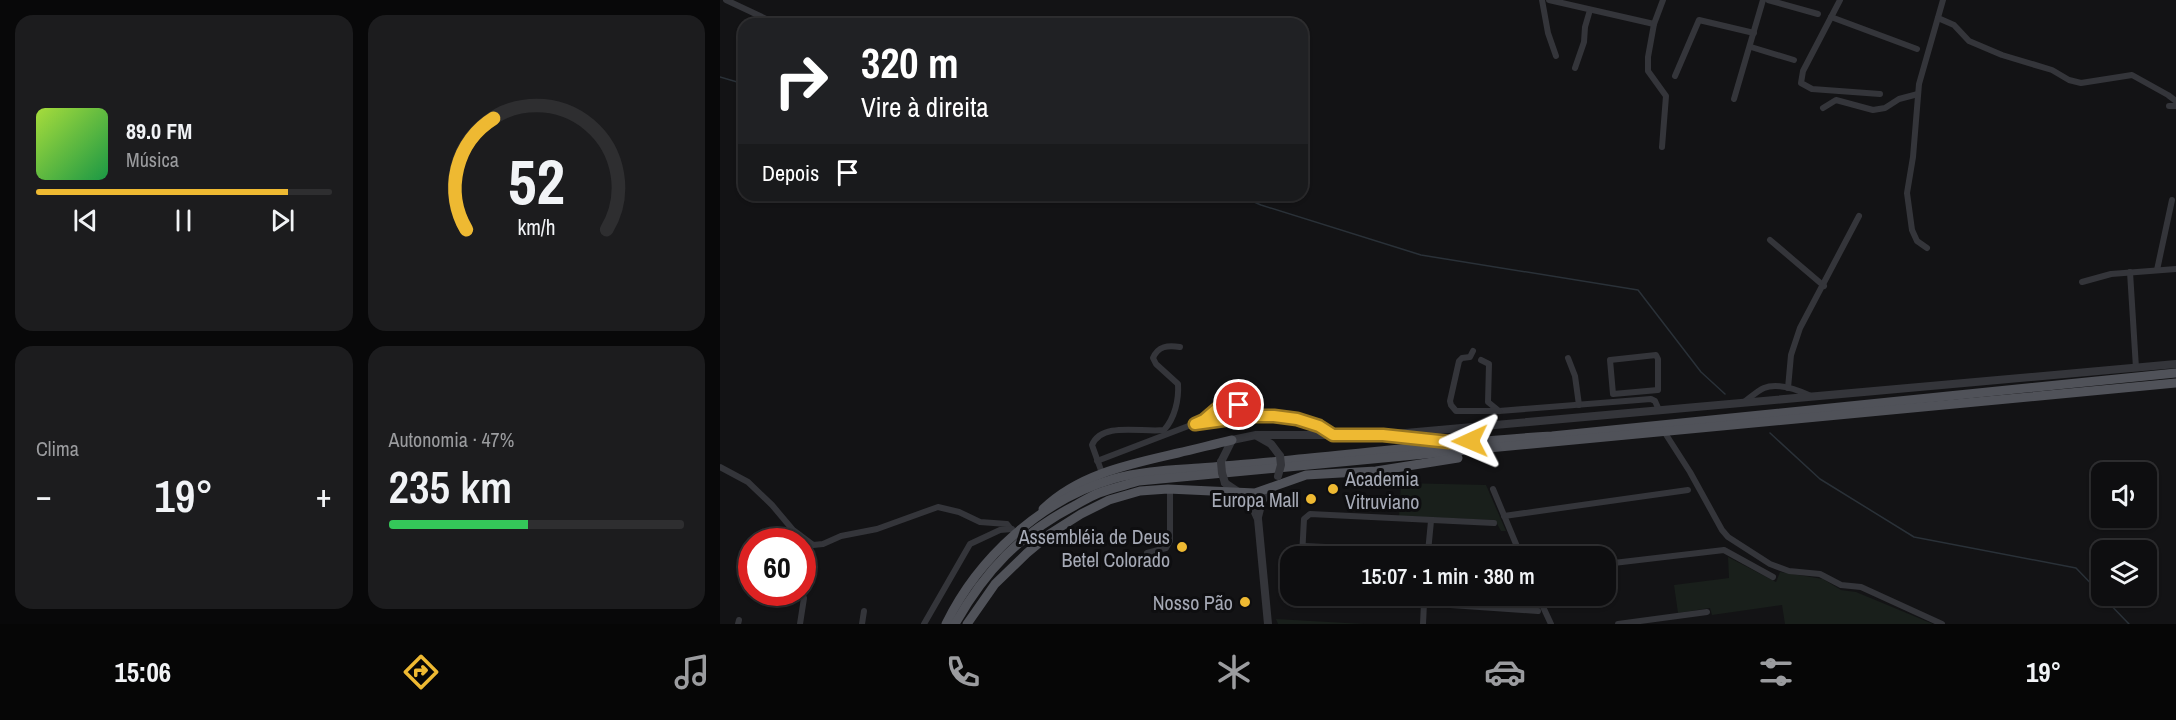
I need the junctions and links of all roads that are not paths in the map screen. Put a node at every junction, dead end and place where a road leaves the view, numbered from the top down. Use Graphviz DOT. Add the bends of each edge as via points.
graph roads {
  1 [pos="726,0"];
  2 [pos="1542,0"];
  3 [pos="1549,0"];
  4 [pos="1663,0"];
  5 [pos="1763,0"];
  6 [pos="1768,0"];
  7 [pos="1840,0"];
  8 [pos="1943,0"];
  9 [pos="737,3"];
  10 [pos="1590,10"];
  11 [pos="1818,14"];
  12 [pos="1832,17"];
  13 [pos="766,18"];
  14 [pos="1938,18"];
  15 [pos="1654,24"];
  16 [pos="1754,33"];
  17 [pos="1751,47"];
  18 [pos="1917,48"];
  19 [pos="1556,56"];
  20 [pos="1794,60"];
  21 [pos="1575,68"];
  22 [pos="1675,76"];
  23 [pos="1880,94"];
  24 [pos="1918,94"];
  25 [pos="1734,99"];
  26 [pos="2176,101"];
  27 [pos="1823,108"];
  28 [pos="1662,147"];
  29 [pos="2172,200"];
  30 [pos="1859,216"];
  31 [pos="1770,240"];
  32 [pos="1928,248"];
  33 [pos="2176,269"];
  34 [pos="2157,270"];
  35 [pos="2130,272"];
  36 [pos="2082,282"];
  37 [pos="1824,285"];
  38 [pos="1180,347"];
  39 [pos="1473,351"];
  40 [pos="1568,358"];
  41 [pos="1481,360"];
  42 [pos="2176,366"];
  43 [pos="2136,368"];
  44 [pos="2176,383"];
  45 [pos="1788,388"];
  46 [pos="1251,390"];
  47 [pos="1810,396"];
  48 [pos="1637,397"];
  49 [pos="1744,402"];
  50 [pos="1579,405"];
  51 [pos="1659,410"];
  52 [pos="1499,411"];
  53 [pos="1195,424"];
  54 [pos="1665,433"];
  55 [pos="1256,435"];
  56 [pos="1333,435"];
  57 [pos="1383,435"];
  58 [pos="1232,440"];
  59 [pos="1449,442"];
  60 [pos="1522,447"];
  61 [pos="1097,461"];
  62 [pos="720,466"];
  63 [pos="1102,473"];
  64 [pos="1271,488"];
  65 [pos="1170,489"];
  66 [pos="1493,489"];
  67 [pos="1688,490"];
  68 [pos="1241,493"];
  69 [pos="1504,516"];
  70 [pos="1258,519"];
  71 [pos="1431,521"];
  72 [pos="1494,523"];
  73 [pos="1024,527"];
  74 [pos="1011,530"];
  75 [pos="1302,546"];
  76 [pos="1429,546"];
  77 [pos="1517,546"];
  78 [pos="1147,553"];
  79 [pos="1616,563"];
  80 [pos="1773,577"];
  81 [pos="803,606"];
  82 [pos="1424,606"];
  83 [pos="1456,606"];
  84 [pos="1543,606"];
  85 [pos="864,611"];
  86 [pos="1538,611"];
  87 [pos="1707,612"];
  88 [pos="800,624"];
  89 [pos="862,624"];
  90 [pos="924,624"];
  91 [pos="946,624"];
  92 [pos="955,624"];
  93 [pos="967,624"];
  94 [pos="1268,624"];
  95 [pos="1423,624"];
  96 [pos="1551,624"];
  97 [pos="1618,624"];
  98 [pos="1942,624"];
  1 -- 9 [label="street"];
  2 -- 19 [label="street"];
  3 -- 10 [label="street"];
  4 -- 15 [label="street"];
  5 -- 16 [label="street"];
  6 -- 11 [label="street"];
  7 -- 12 [label="street"];
  8 -- 14 [label="street"];
  9 -- 13 [label="street"];
  10 -- 15 [label="street"];
  10 -- 21 [label="street"];
  12 -- 18 [label="street"];
  12 -- 23 [label="street" via="1803,71 1801,83 1812,89"];
  14 -- 24 [label="street"];
  14 -- 26 [label="street" via="1954,25 1969,41 2052,70 2069,80 2132,75"];
  15 -- 28 [label="street" via="1648,70 1666,96"];
  16 -- 17 [label="street"];
  16 -- 22 [label="street" via="1699,20"];
  17 -- 20 [label="street"];
  17 -- 25 [label="street"];
  24 -- 27 [label="street" via="1873,110 1836,100"];
  24 -- 32 [label="street" via="1907,193 1912,230 1917,241"];
  29 -- 34 [label="street"];
  30 -- 37 [label="street"];
  31 -- 37 [label="street"];
  33 -- 34 [label="street"];
  34 -- 35 [label="street"];
  35 -- 36 [label="street"];
  35 -- 43 [label="street"];
  37 -- 45 [label="street" via="1795,343"];
  38 -- 61 [label="street" via="1160,348 1153,358 1178,384 1169,425 1164,430 1105,432 1092,446"];
  39 -- 52 [label="street" via="1470,357 1460,359 1450,405 1461,412"];
  40 -- 50 [label="street"];
  41 -- 52 [label="street" via="1490,366 1488,402"];
  42 -- 43 [label="street"];
  42 -- 59 [label="main road" via="1552,436"];
  43 -- 47 [label="street"];
  44 -- 54 [label="main road"];
  45 -- 47 [label="street"];
  45 -- 49 [label="street" via="1765,387"];
  46 -- 53 [label="street" via="1249,403 1218,408"];
  47 -- 49 [label="street"];
  48 -- 48 [label="street" via="1612,392 1609,362 1656,355 1658,390"];
  48 -- 50 [label="street"];
  48 -- 51 [label="street" via="1655,401"];
  49 -- 51 [label="street"];
  50 -- 52 [label="street"];
  51 -- 57 [label="street"];
  53 -- 56 [label="street" via="1274,416 1319,426"];
  53 -- 61 [label="street"];
  54 -- 60 [label="main road"];
  54 -- 98 [label="street" via="1728,537 1770,564 1860,587"];
  55 -- 56 [label="street"];
  55 -- 58 [label="street"];
  55 -- 64 [label="street, bridge" via="1271,444 1280,456 1278,476"];
  56 -- 57 [label="street"];
  57 -- 59 [label="main road"];
  58 -- 63 [label="main road"];
  58 -- 68 [label="street, bridge" via="1221,462 1222,473 1226,483"];
  59 -- 73 [label="main road" via="1150,472 1114,479 1056,505"];
  60 -- 64 [label="main road" via="1376,471 1306,475"];
  60 -- 92 [label="main road" via="1139,481 1097,494 1017,543 970,598"];
  61 -- 63 [label="street"];
  62 -- 74 [label="street" via="748,482 793,530 813,545 877,529 938,507 980,522 1007,524"];
  63 -- 73 [label="main road" via="1054,498"];
  64 -- 68 [label="main road"];
  64 -- 70 [label="street" via="1262,501"];
  65 -- 68 [label="main road"];
  65 -- 78 [label="street" via="1170,541 1166,548"];
  65 -- 93 [label="main road" via="1140,491 1109,500 1051,533 994,584"];
  66 -- 69 [label="street"];
  67 -- 69 [label="street"];
  68 -- 70 [label="street" via="1252,503"];
  69 -- 77 [label="street"];
  70 -- 94 [label="street"];
  71 -- 72 [label="street"];
  71 -- 75 [label="street" via="1310,514 1304,519"];
  71 -- 76 [label="street"];
  73 -- 74 [label="street"];
  73 -- 91 [label="main road" via="980,571"];
  74 -- 90 [label="street" via="1000,530 969,544"];
  79 -- 80 [label="street" via="1724,550"];
  81 -- 88 [label="street"];
  82 -- 95 [label="street"];
  83 -- 86 [label="street"];
  84 -- 96 [label="street"];
  85 -- 89 [label="street"];
  87 -- 97 [label="street"];
}
